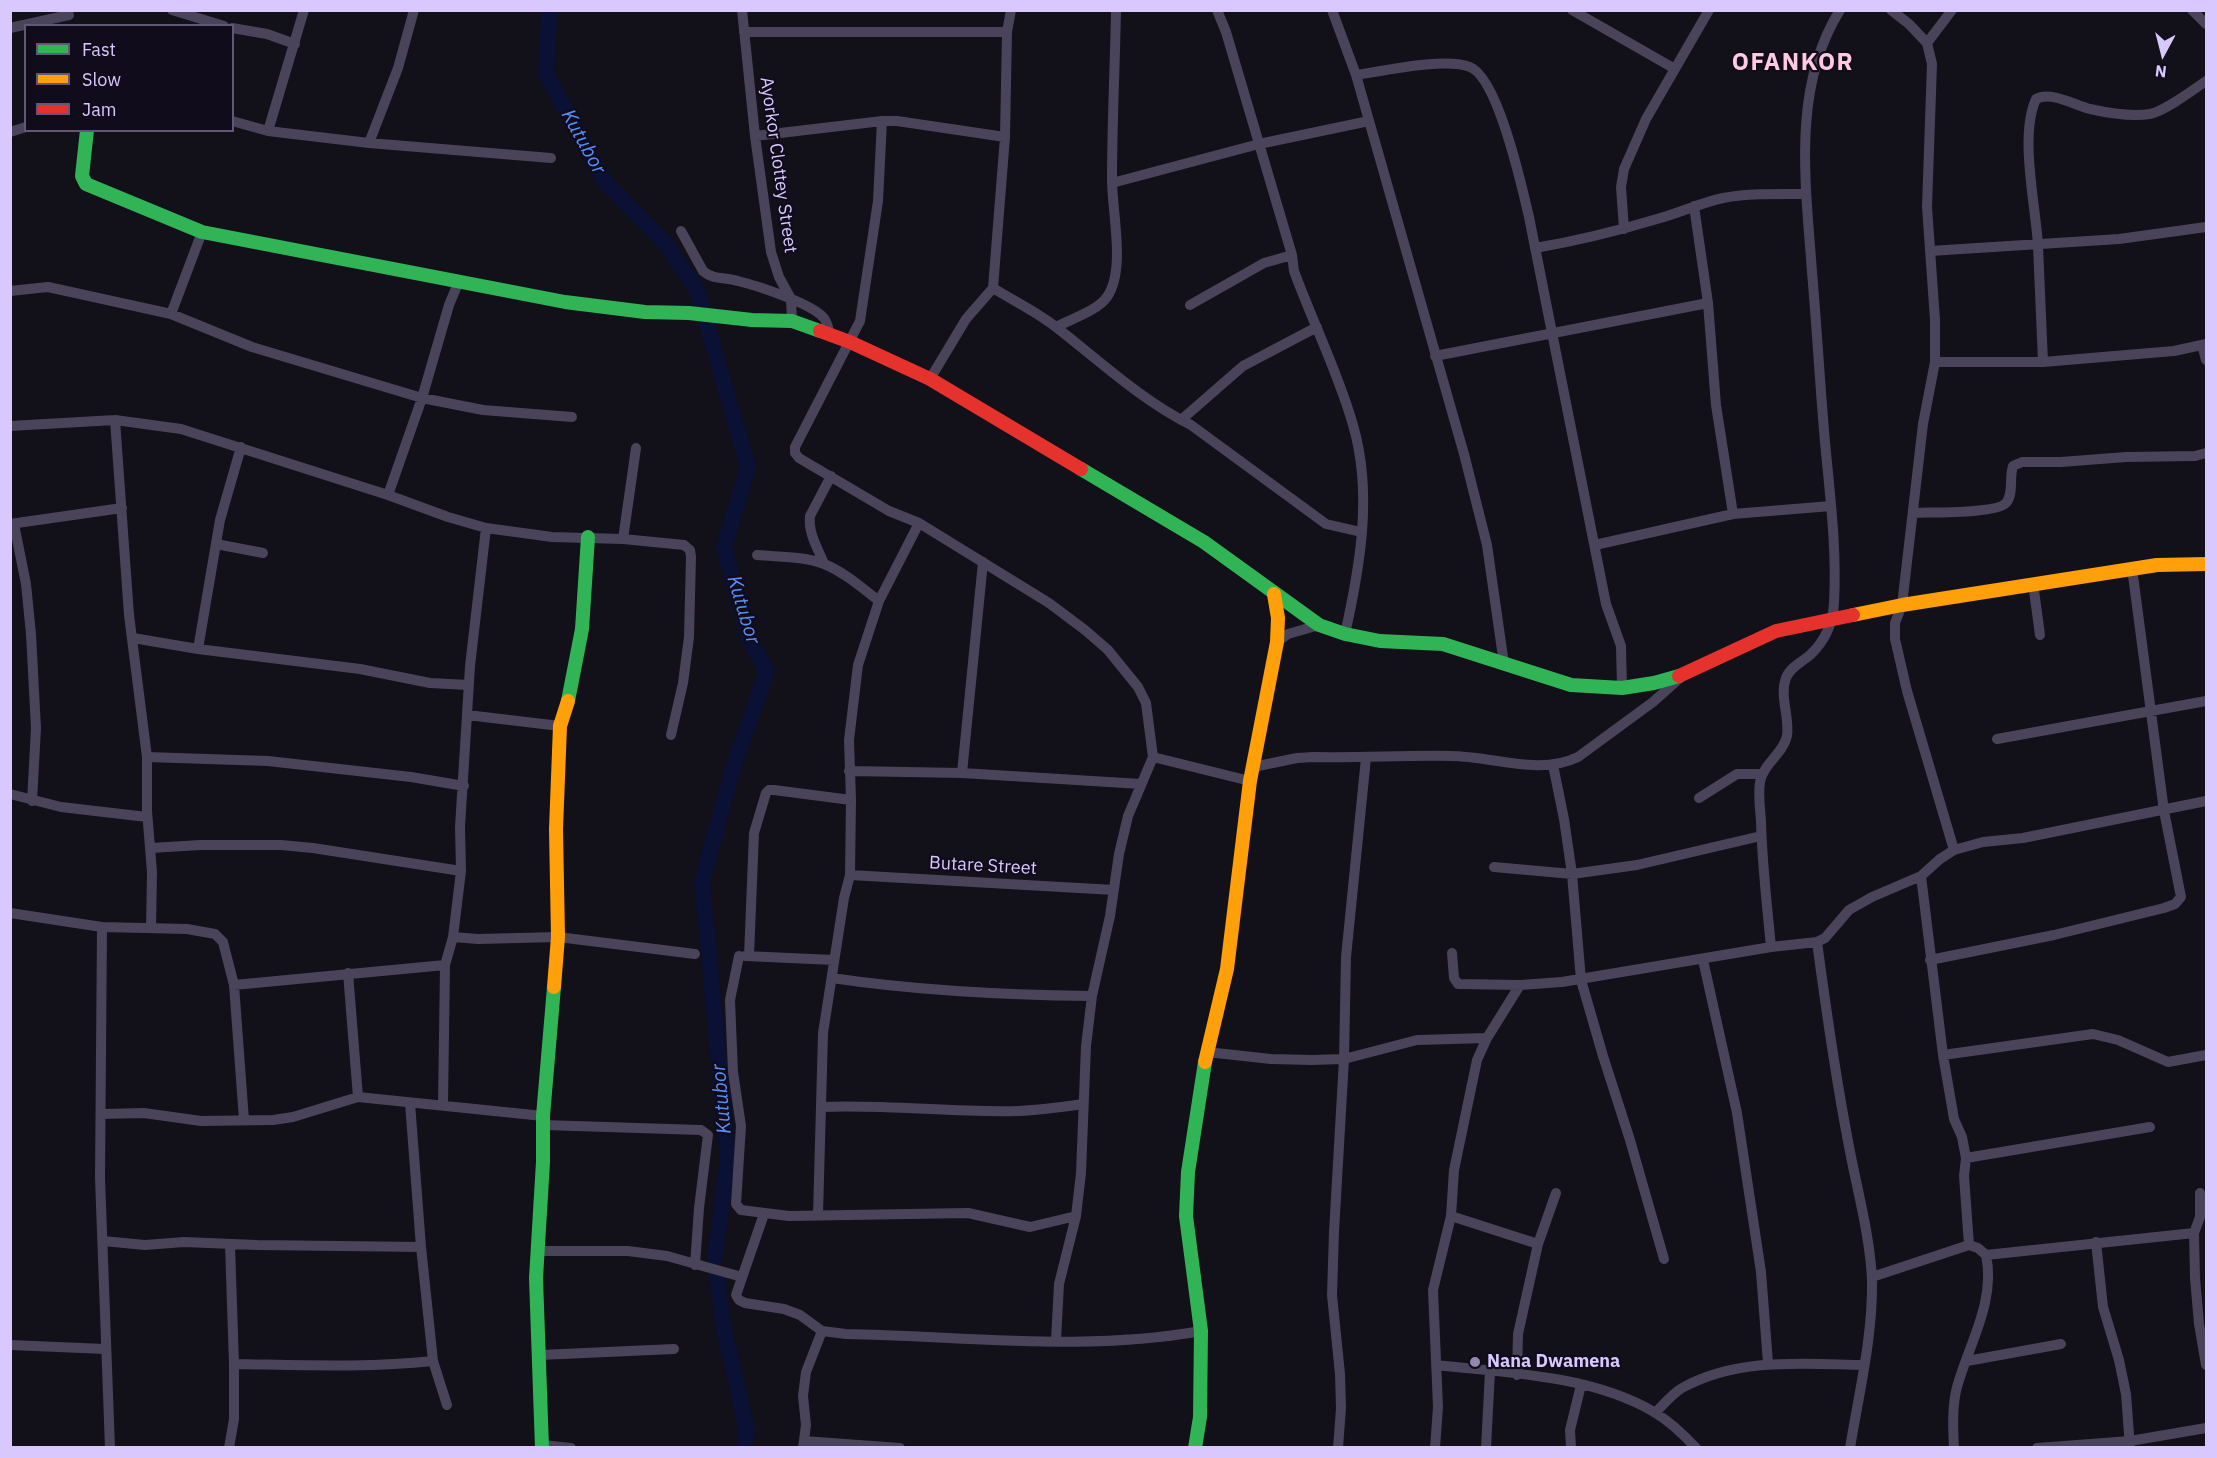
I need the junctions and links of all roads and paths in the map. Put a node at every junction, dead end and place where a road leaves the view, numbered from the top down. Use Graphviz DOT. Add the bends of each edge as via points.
graph roads {
  1 [pos="172,10"];
  2 [pos="304,10"];
  3 [pos="414,10"];
  4 [pos="742,10"];
  5 [pos="1011,10"];
  6 [pos="1116,10"];
  7 [pos="1217,10"];
  8 [pos="1332,10"];
  9 [pos="1572,10"];
  10 [pos="1708,10"];
  11 [pos="1840,10"];
  12 [pos="1891,10"];
  13 [pos="1952,10"];
  14 [pos="2192,10"];
  15 [pos="69,15"];
  16 [pos="28,24"];
  17 [pos="218,24"];
  18 [pos="2206,24"];
  19 [pos="234,27"];
  20 [pos="744,32"];
  21 [pos="1007,32"];
  22 [pos="1927,43"];
  23 [pos="295,44"];
  24 [pos="1675,69"];
  25 [pos="1356,75"];
  26 [pos="2206,81"];
  27 [pos="882,121"];
  28 [pos="1369,121"];
  29 [pos="234,122"];
  30 [pos="268,131"];
  31 [pos="87,132"];
  32 [pos="754,136"];
  33 [pos="1005,137"];
  34 [pos="369,143"];
  35 [pos="1259,144"];
  36 [pos="551,158"];
  37 [pos="1112,183"];
  38 [pos="1806,194"];
  39 [pos="1694,206"];
  40 [pos="2206,227"];
  41 [pos="1624,229"];
  42 [pos="681,231"];
  43 [pos="202,232"];
  44 [pos="2038,244"];
  45 [pos="1535,248"];
  46 [pos="1930,251"];
  47 [pos="1292,255"];
  48 [pos="459,281"];
  49 [pos="993,288"];
  50 [pos="10,291"];
  51 [pos="791,299"];
  52 [pos="1708,303"];
  53 [pos="1190,305"];
  54 [pos="171,314"];
  55 [pos="792,321"];
  56 [pos="1056,327"];
  57 [pos="1317,327"];
  58 [pos="1551,332"];
  59 [pos="830,334"];
  60 [pos="850,342"];
  61 [pos="2204,345"];
  62 [pos="1435,356"];
  63 [pos="2206,360"];
  64 [pos="1935,362"];
  65 [pos="2043,362"];
  66 [pos="930,379"];
  67 [pos="422,398"];
  68 [pos="572,417"];
  69 [pos="115,420"];
  70 [pos="1181,420"];
  71 [pos="10,426"];
  72 [pos="241,447"];
  73 [pos="636,448"];
  74 [pos="2206,453"];
  75 [pos="831,476"];
  76 [pos="388,495"];
  77 [pos="1830,506"];
  78 [pos="122,508"];
  79 [pos="1913,513"];
  80 [pos="1733,514"];
  81 [pos="919,523"];
  82 [pos="12,524"];
  83 [pos="486,528"];
  84 [pos="1361,532"];
  85 [pos="588,537"];
  86 [pos="623,539"];
  87 [pos="216,544"];
  88 [pos="1595,545"];
  89 [pos="263,553"];
  90 [pos="758,555"];
  91 [pos="983,562"];
  92 [pos="824,564"];
  93 [pos="2206,564"];
  94 [pos="2132,568"];
  95 [pos="2033,584"];
  96 [pos="1274,594"];
  97 [pos="879,601"];
  98 [pos="1902,605"];
  99 [pos="1832,618"];
  100 [pos="1319,625"];
  101 [pos="1346,634"];
  102 [pos="2040,635"];
  103 [pos="133,638"];
  104 [pos="1277,642"];
  105 [pos="198,649"];
  106 [pos="1504,664"];
  107 [pos="1683,675"];
  108 [pos="469,685"];
  109 [pos="1623,688"];
  110 [pos="2206,701"];
  111 [pos="2150,711"];
  112 [pos="467,715"];
  113 [pos="560,726"];
  114 [pos="671,735"];
  115 [pos="1997,739"];
  116 [pos="147,757"];
  117 [pos="1153,757"];
  118 [pos="1366,758"];
  119 [pos="1553,765"];
  120 [pos="849,771"];
  121 [pos="962,773"];
  122 [pos="1251,774"];
  123 [pos="1762,774"];
  124 [pos="1141,784"];
  125 [pos="464,786"];
  126 [pos="10,794"];
  127 [pos="1699,798"];
  128 [pos="851,800"];
  129 [pos="32,801"];
  130 [pos="2206,801"];
  131 [pos="2164,810"];
  132 [pos="147,817"];
  133 [pos="1761,836"];
  134 [pos="151,848"];
  135 [pos="1954,850"];
  136 [pos="1494,867"];
  137 [pos="460,871"];
  138 [pos="1572,874"];
  139 [pos="850,875"];
  140 [pos="1921,876"];
  141 [pos="1114,890"];
  142 [pos="10,913"];
  143 [pos="102,927"];
  144 [pos="151,928"];
  145 [pos="558,937"];
  146 [pos="453,938"];
  147 [pos="1817,942"];
  148 [pos="1771,947"];
  149 [pos="1452,953"];
  150 [pos="695,954"];
  151 [pos="740,956"];
  152 [pos="834,960"];
  153 [pos="1702,960"];
  154 [pos="1930,960"];
  155 [pos="445,965"];
  156 [pos="348,973"];
  157 [pos="832,978"];
  158 [pos="1581,980"];
  159 [pos="234,985"];
  160 [pos="1520,985"];
  161 [pos="1092,996"];
  162 [pos="1487,1038"];
  163 [pos="1207,1052"];
  164 [pos="1942,1055"];
  165 [pos="2206,1055"];
  166 [pos="1344,1059"];
  167 [pos="358,1097"];
  168 [pos="410,1103"];
  169 [pos="1083,1104"];
  170 [pos="443,1105"];
  171 [pos="821,1107"];
  172 [pos="101,1114"];
  173 [pos="244,1120"];
  174 [pos="544,1120"];
  175 [pos="2150,1127"];
  176 [pos="1966,1158"];
  177 [pos="1556,1193"];
  178 [pos="2200,1193"];
  179 [pos="764,1214"];
  180 [pos="818,1215"];
  181 [pos="1076,1216"];
  182 [pos="1451,1216"];
  183 [pos="2194,1233"];
  184 [pos="103,1241"];
  185 [pos="2096,1242"];
  186 [pos="1538,1244"];
  187 [pos="230,1245"];
  188 [pos="1969,1245"];
  189 [pos="421,1247"];
  190 [pos="537,1251"];
  191 [pos="1986,1255"];
  192 [pos="1664,1259"];
  193 [pos="695,1265"];
  194 [pos="742,1277"];
  195 [pos="1872,1277"];
  196 [pos="822,1331"];
  197 [pos="1201,1331"];
  198 [pos="1056,1340"];
  199 [pos="2061,1344"];
  200 [pos="10,1345"];
  201 [pos="674,1348"];
  202 [pos="105,1349"];
  203 [pos="540,1355"];
  204 [pos="433,1361"];
  205 [pos="1967,1361"];
  206 [pos="1768,1363"];
  207 [pos="234,1364"];
  208 [pos="1436,1365"];
  209 [pos="1864,1365"];
  210 [pos="2206,1365"];
  211 [pos="1490,1371"];
  212 [pos="1517,1375"];
  213 [pos="1581,1385"];
  214 [pos="447,1405"];
  215 [pos="1655,1413"];
  216 [pos="2206,1428"];
  217 [pos="803,1444"];
  218 [pos="2130,1444"];
  219 [pos="542,1446"];
  220 [pos="2092,1446"];
  221 [pos="110,1448"];
  222 [pos="229,1448"];
  223 [pos="571,1448"];
  224 [pos="900,1448"];
  225 [pos="1195,1448"];
  226 [pos="1338,1448"];
  227 [pos="1435,1448"];
  228 [pos="1486,1448"];
  229 [pos="1571,1448"];
  230 [pos="1696,1448"];
  231 [pos="1850,1448"];
  232 [pos="1954,1448"];
  233 [pos="2037,1448"];
  1 -- 17 [label="street"];
  2 -- 23 [label="street"];
  3 -- 34 [label="street" via="398,68"];
  4 -- 20 [label="street, Ayorkor Clottey Street"];
  5 -- 21 [label="street"];
  6 -- 37 [label="street"];
  7 -- 35 [label="street"];
  8 -- 25 [label="street"];
  9 -- 24 [label="street"];
  10 -- 24 [label="street"];
  11 -- 38 [label="street" via="1818,61 1809,99 1804,154"];
  12 -- 22 [label="street"];
  13 -- 22 [label="street"];
  14 -- 18 [label="street"];
  15 -- 16 [label="street"];
  19 -- 23 [label="street"];
  20 -- 21 [label="street"];
  20 -- 32 [label="street, Ayorkor Clottey Street"];
  21 -- 33 [label="street"];
  22 -- 46 [label="street" via="1932,64"];
  23 -- 30 [label="street"];
  24 -- 41 [label="street" via="1646,119 1624,169"];
  25 -- 28 [label="street"];
  25 -- 45 [label="street" via="1448,64 1480,73 1506,130 1519,171"];
  26 -- 44 [label="street" via="2153,114 2090,109 2050,97 2036,99 2029,132"];
  27 -- 32 [label="street"];
  27 -- 33 [label="street" via="913,122"];
  27 -- 60 [label="street" via="878,201 860,321"];
  28 -- 35 [label="street"];
  28 -- 62 [label="street"];
  29 -- 30 [label="street"];
  30 -- 34 [label="street"];
  31 -- 43 [label="street" via="82,176 86,184"];
  32 -- 51 [label="street, Ayorkor Clottey Street" via="771,252"];
  33 -- 49 [label="street"];
  34 -- 36 [label="street"];
  35 -- 37 [label="street"];
  35 -- 47 [label="street"];
  37 -- 56 [label="street" via="1116,266 1112,288 1096,307"];
  38 -- 39 [label="street" via="1760,194"];
  38 -- 77 [label="street"];
  39 -- 41 [label="street"];
  39 -- 52 [label="street"];
  40 -- 44 [label="street" via="2119,239"];
  41 -- 45 [label="street"];
  42 -- 51 [label="street" via="708,275"];
  43 -- 48 [label="street"];
  43 -- 54 [label="street"];
  44 -- 46 [label="street"];
  44 -- 65 [label="street"];
  45 -- 58 [label="street"];
  46 -- 64 [label="street"];
  47 -- 53 [label="street" via="1264,263"];
  47 -- 57 [label="street" via="1294,271"];
  48 -- 55 [label="street" via="645,312"];
  48 -- 67 [label="street"];
  49 -- 56 [label="street"];
  49 -- 66 [label="street" via="966,319"];
  50 -- 54 [label="street" via="48,287"];
  51 -- 55 [label="street, Ayorkor Clottey Street"];
  51 -- 59 [label="street" via="820,314"];
  52 -- 58 [label="street"];
  52 -- 80 [label="street" via="1716,405"];
  54 -- 67 [label="street" via="252,347"];
  55 -- 59 [label="street"];
  56 -- 70 [label="street" via="1139,394"];
  57 -- 70 [label="street" via="1244,366"];
  57 -- 84 [label="street" via="1353,426 1362,482"];
  58 -- 62 [label="street"];
  58 -- 88 [label="street"];
  59 -- 60 [label="street"];
  60 -- 66 [label="street"];
  60 -- 75 [label="street" via="795,447 799,458"];
  61 -- 63 [label="street"];
  61 -- 65 [label="street"];
  62 -- 106 [label="street" via="1487,545"];
  64 -- 65 [label="street"];
  64 -- 79 [label="street"];
  66 -- 96 [label="street" via="1204,542"];
  67 -- 68 [label="street" via="483,410"];
  67 -- 76 [label="street"];
  69 -- 71 [label="street"];
  69 -- 72 [label="street" via="181,429"];
  69 -- 78 [label="street"];
  70 -- 84 [label="street" via="1326,524"];
  72 -- 76 [label="street"];
  72 -- 87 [label="street"];
  73 -- 86 [label="street"];
  74 -- 79 [label="street" via="2022,462 2013,466 2004,505 1985,510"];
  75 -- 81 [label="street" via="889,511"];
  75 -- 92 [label="street" via="809,523"];
  76 -- 83 [label="street"];
  77 -- 80 [label="street"];
  77 -- 99 [label="street" via="1835,555"];
  78 -- 82 [label="street"];
  78 -- 103 [label="street"];
  79 -- 98 [label="street"];
  80 -- 88 [label="street"];
  81 -- 91 [label="street"];
  81 -- 97 [label="street"];
  82 -- 129 [label="street" via="26,584 31,634 36,728"];
  83 -- 85 [label="street" via="552,537"];
  83 -- 108 [label="street"];
  84 -- 101 [label="street" via="1358,574"];
  85 -- 86 [label="street"];
  85 -- 113 [label="street" via="582,629 569,700"];
  86 -- 114 [label="street" via="684,545 690,550 689,637"];
  87 -- 89 [label="street"];
  87 -- 105 [label="street"];
  88 -- 109 [label="street" via="1606,604 1621,646"];
  90 -- 92 [label="street" via="803,558"];
  91 -- 117 [label="street" via="1049,603 1108,650 1146,703"];
  91 -- 121 [label="street"];
  92 -- 97 [label="street"];
  93 -- 94 [label="street"];
  94 -- 95 [label="street"];
  94 -- 111 [label="street"];
  95 -- 98 [label="street"];
  95 -- 102 [label="street"];
  96 -- 100 [label="street"];
  96 -- 104 [label="street"];
  97 -- 120 [label="street" via="858,665"];
  98 -- 99 [label="street"];
  98 -- 135 [label="street" via="1895,623 1895,639"];
  99 -- 107 [label="street" via="1776,631"];
  99 -- 123 [label="street" via="1824,638 1786,678 1787,736"];
  100 -- 101 [label="street"];
  100 -- 104 [label="street" via="1288,634"];
  101 -- 106 [label="street" via="1380,641 1443,644"];
  103 -- 105 [label="street"];
  103 -- 116 [label="street"];
  104 -- 122 [label="street"];
  105 -- 108 [label="street"];
  106 -- 109 [label="street" via="1571,685"];
  107 -- 109 [label="street"];
  107 -- 119 [label="street" via="1578,757"];
  108 -- 112 [label="street"];
  110 -- 111 [label="street"];
  111 -- 115 [label="street"];
  111 -- 131 [label="street"];
  112 -- 113 [label="street"];
  112 -- 125 [label="street"];
  113 -- 145 [label="street" via="556,829"];
  116 -- 125 [label="street" via="268,761"];
  116 -- 132 [label="street"];
  117 -- 122 [label="street"];
  117 -- 124 [label="street"];
  118 -- 119 [label="street" via="1454,756"];
  118 -- 122 [label="street" via="1297,758"];
  118 -- 166 [label="street" via="1346,957"];
  119 -- 138 [label="street"];
  120 -- 121 [label="street"];
  120 -- 128 [label="street"];
  121 -- 124 [label="street"];
  122 -- 163 [label="street" via="1227,969"];
  123 -- 127 [label="street" via="1737,774"];
  123 -- 133 [label="street"];
  124 -- 141 [label="street" via="1128,816"];
  125 -- 137 [label="street"];
  126 -- 129 [label="street"];
  128 -- 139 [label="street"];
  128 -- 151 [label="street" via="774,790 766,793 754,833"];
  129 -- 132 [label="street"];
  130 -- 131 [label="street"];
  131 -- 135 [label="street"];
  131 -- 154 [label="street" via="2181,897 2175,904 2080,930"];
  132 -- 134 [label="street"];
  133 -- 138 [label="street" via="1637,865"];
  133 -- 148 [label="street"];
  134 -- 137 [label="street" via="281,845"];
  134 -- 144 [label="street"];
  135 -- 140 [label="street"];
  136 -- 138 [label="street"];
  137 -- 146 [label="street"];
  138 -- 158 [label="street"];
  139 -- 141 [label="street, Butare Street"];
  139 -- 152 [label="street"];
  140 -- 147 [label="street" via="1849,910 1825,939"];
  140 -- 154 [label="street"];
  141 -- 161 [label="street"];
  142 -- 143 [label="street"];
  143 -- 144 [label="street"];
  143 -- 172 [label="street"];
  144 -- 159 [label="street" via="187,928 215,934 223,942"];
  145 -- 146 [label="street"];
  145 -- 150 [label="street"];
  145 -- 174 [label="street"];
  146 -- 155 [label="street"];
  147 -- 148 [label="street"];
  147 -- 195 [label="street" via="1832,1055"];
  148 -- 153 [label="street"];
  149 -- 160 [label="street" via="1458,984"];
  151 -- 152 [label="street"];
  151 -- 179 [label="street" via="730,1000 733,1072 741,1126 736,1204 741,1210"];
  152 -- 157 [label="street"];
  153 -- 158 [label="street"];
  153 -- 206 [label="street" via="1737,1113 1761,1272"];
  154 -- 164 [label="street"];
  155 -- 156 [label="street"];
  155 -- 170 [label="street"];
  156 -- 159 [label="street"];
  156 -- 167 [label="street"];
  157 -- 161 [label="street" via="961,993"];
  157 -- 171 [label="street" via="823,1033"];
  158 -- 160 [label="street"];
  158 -- 192 [label="street"];
  159 -- 173 [label="street"];
  160 -- 162 [label="street"];
  161 -- 169 [label="street"];
  162 -- 166 [label="street" via="1417,1040"];
  162 -- 182 [label="street" via="1477,1060 1462,1126"];
  163 -- 166 [label="street" via="1271,1059"];
  163 -- 197 [label="street" via="1194,1119 1186,1216"];
  164 -- 165 [label="street" via="2093,1034 2168,1062"];
  164 -- 176 [label="street"];
  166 -- 226 [label="street" via="1332,1288 1340,1374"];
  167 -- 168 [label="street"];
  167 -- 173 [label="street" via="293,1117"];
  168 -- 170 [label="street"];
  168 -- 189 [label="street"];
  169 -- 171 [label="street" via="1020,1111"];
  169 -- 181 [label="street"];
  170 -- 174 [label="street"];
  171 -- 180 [label="street"];
  172 -- 173 [label="street"];
  172 -- 184 [label="street"];
  174 -- 190 [label="street"];
  174 -- 193 [label="street" via="701,1130 708,1135"];
  175 -- 176 [label="street"];
  176 -- 188 [label="street"];
  177 -- 186 [label="street"];
  178 -- 183 [label="street" via="2200,1216"];
  179 -- 180 [label="street"];
  179 -- 194 [label="street"];
  180 -- 181 [label="street" via="968,1214 1030,1227"];
  181 -- 198 [label="street" via="1059,1284"];
  182 -- 186 [label="street"];
  182 -- 208 [label="street" via="1433,1290"];
  183 -- 185 [label="street"];
  183 -- 210 [label="street" via="2196,1297"];
  184 -- 187 [label="street"];
  184 -- 202 [label="street"];
  185 -- 191 [label="street"];
  185 -- 218 [label="street" via="2101,1294 2119,1360"];
  186 -- 212 [label="street" via="1518,1334"];
  187 -- 189 [label="street"];
  187 -- 207 [label="street"];
  188 -- 191 [label="street"];
  188 -- 195 [label="street"];
  189 -- 204 [label="street"];
  190 -- 193 [label="street" via="628,1251 667,1256"];
  190 -- 203 [label="street"];
  191 -- 205 [label="street" via="1984,1307"];
  193 -- 194 [label="street"];
  194 -- 196 [label="street" via="736,1295 739,1300 784,1309"];
  195 -- 209 [label="street"];
  196 -- 198 [label="street"];
  196 -- 217 [label="street" via="806,1372"];
  197 -- 198 [label="street" via="1152,1339"];
  197 -- 225 [label="street" via="1200,1417"];
  199 -- 205 [label="street"];
  200 -- 202 [label="street"];
  201 -- 203 [label="street"];
  202 -- 221 [label="street"];
  203 -- 219 [label="street"];
  204 -- 207 [label="street" via="374,1365"];
  204 -- 214 [label="street"];
  205 -- 232 [label="street" via="1955,1401"];
  206 -- 209 [label="street"];
  206 -- 215 [label="street" via="1720,1372 1682,1388"];
  207 -- 222 [label="street" via="234,1419"];
  208 -- 211 [label="street"];
  208 -- 227 [label="street"];
  209 -- 231 [label="street"];
  211 -- 212 [label="street"];
  211 -- 228 [label="street"];
  212 -- 213 [label="street"];
  213 -- 215 [label="street"];
  213 -- 229 [label="street" via="1570,1430"];
  215 -- 230 [label="street"];
  216 -- 218 [label="street"];
  217 -- 224 [label="street"];
  218 -- 220 [label="street"];
  219 -- 223 [label="street"];
  220 -- 233 [label="street"];
}
